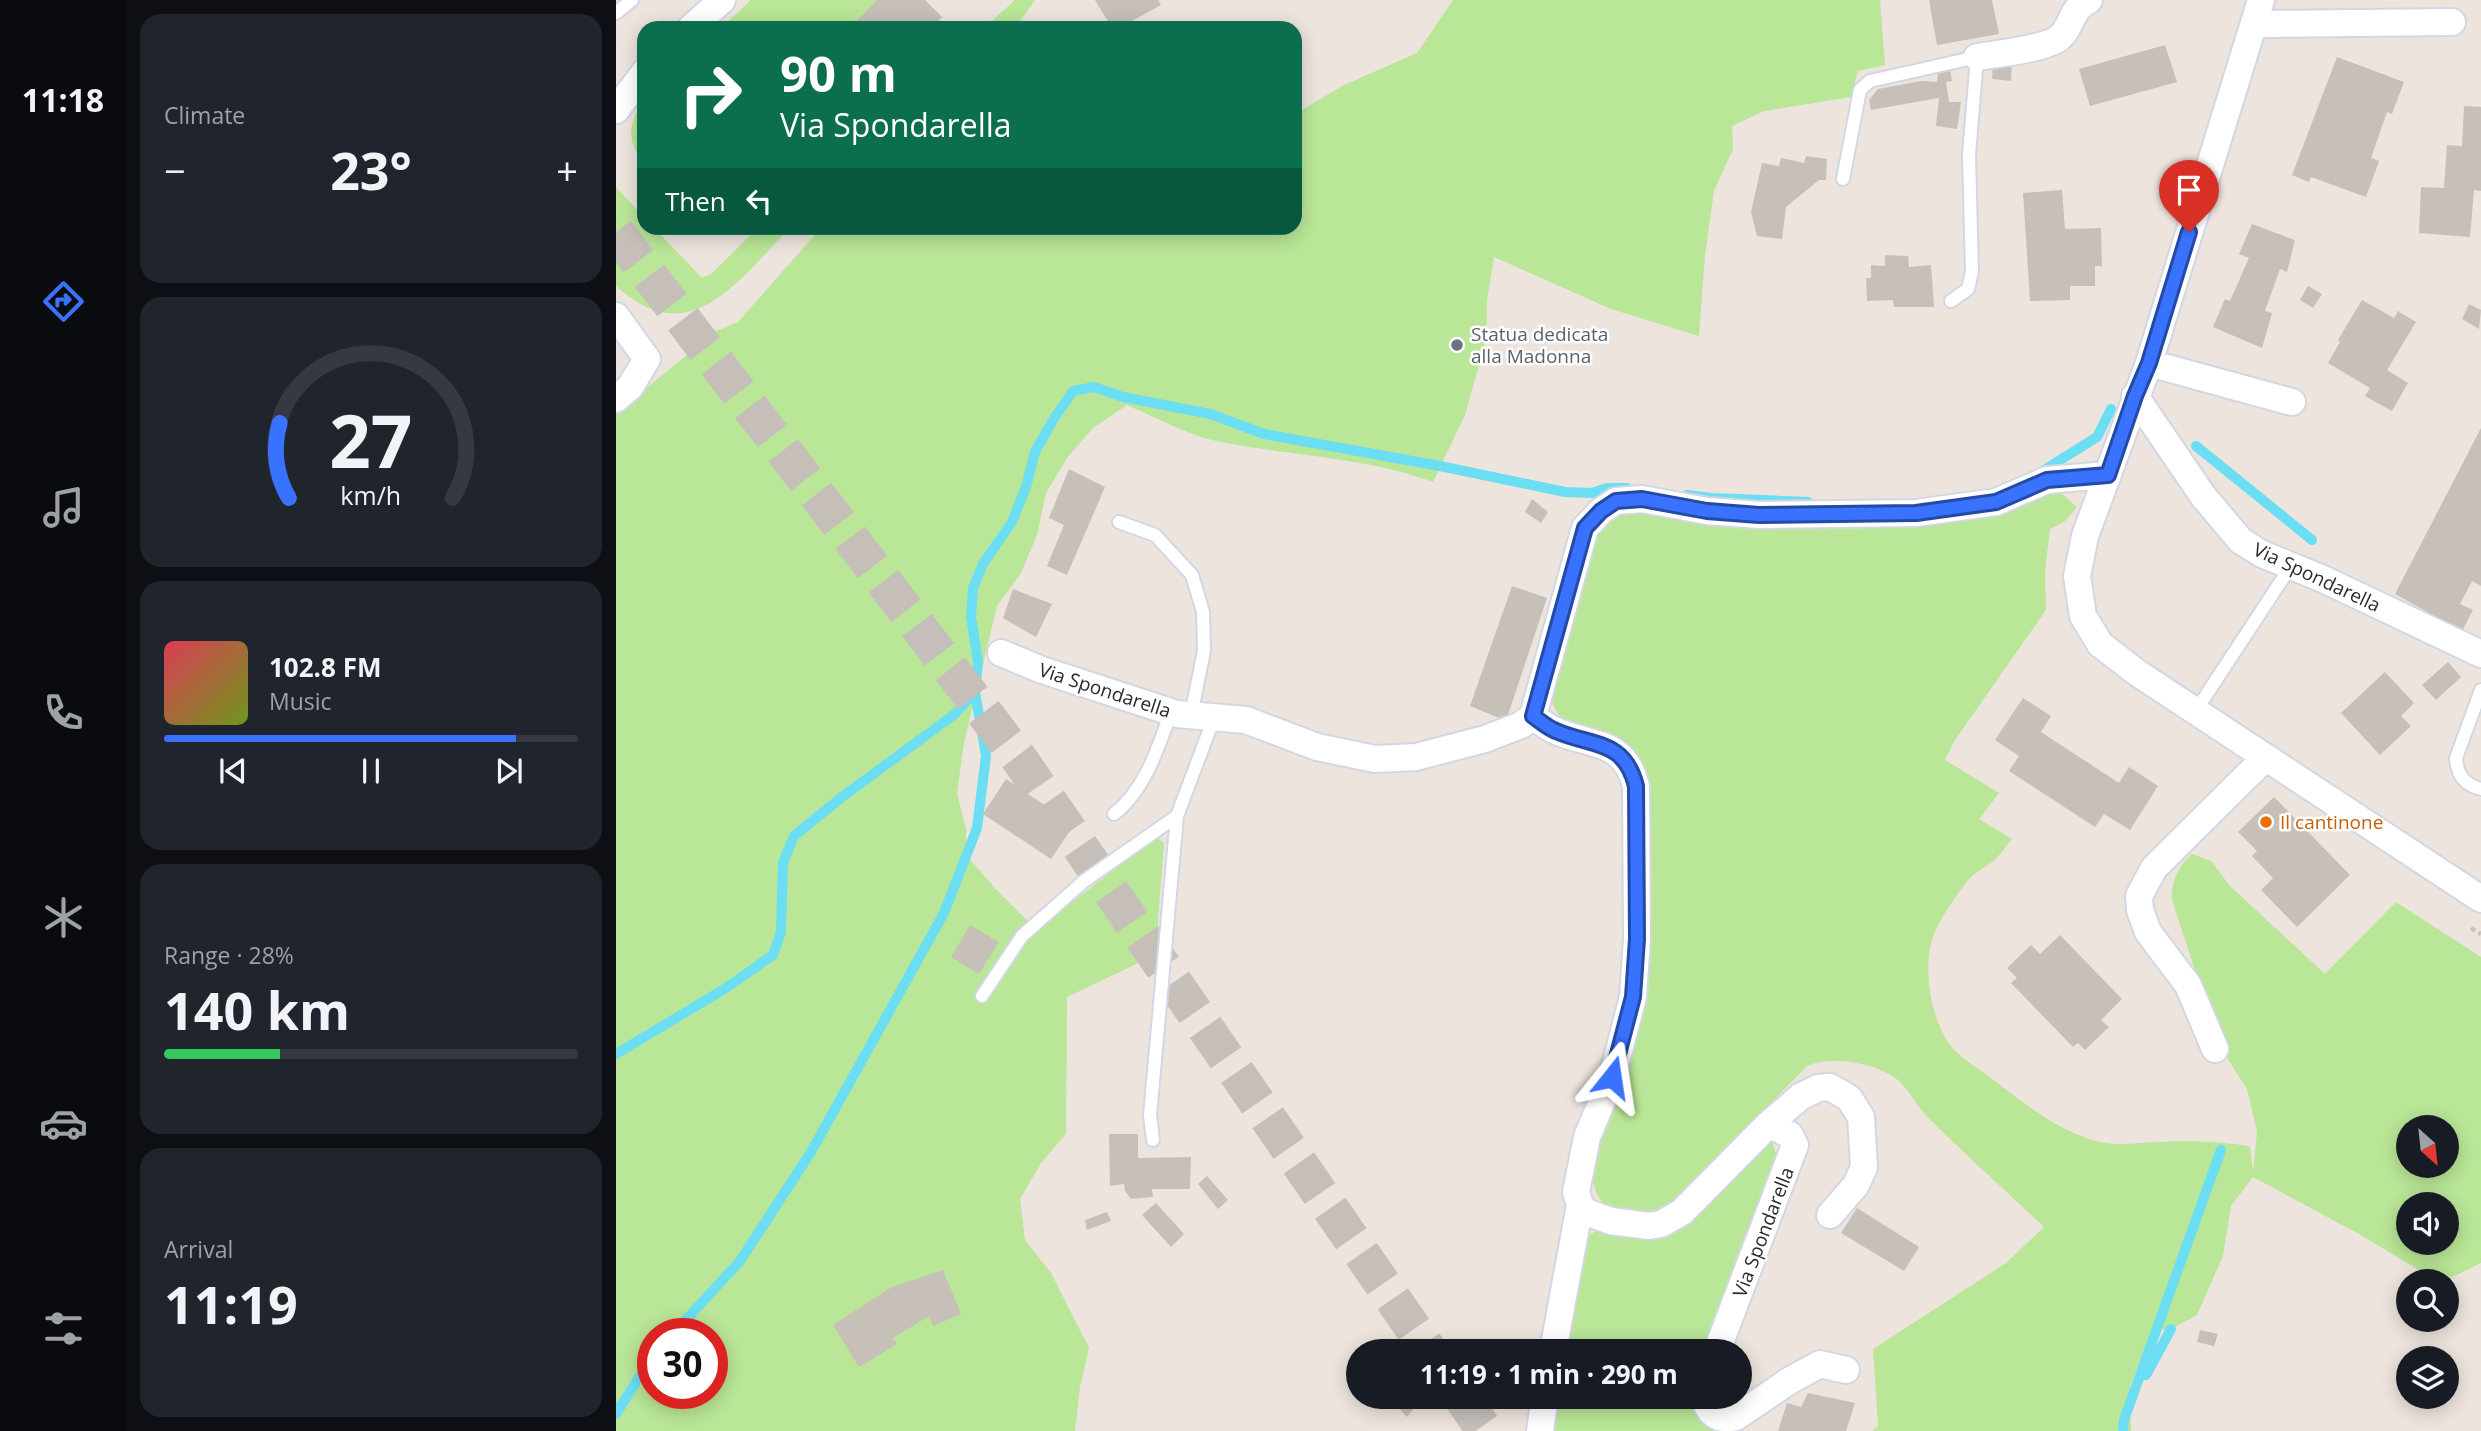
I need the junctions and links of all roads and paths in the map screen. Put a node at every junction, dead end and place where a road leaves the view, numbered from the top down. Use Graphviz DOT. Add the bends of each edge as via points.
graph roads {
  1 [pos="632,0"];
  2 [pos="722,0"];
  3 [pos="2089,0"];
  4 [pos="2258,12"];
  5 [pos="616,13"];
  6 [pos="699,21"];
  7 [pos="2452,22"];
  8 [pos="1977,57"];
  9 [pos="637,82"];
  10 [pos="616,110"];
  11 [pos="1843,179"];
  12 [pos="1951,301"];
  13 [pos="616,316"];
  14 [pos="2149,363"];
  15 [pos="2135,396"];
  16 [pos="616,399"];
  17 [pos="2292,402"];
  18 [pos="2108,475"];
  19 [pos="1119,522"];
  20 [pos="2291,566"];
  21 [pos="1001,653"];
  22 [pos="2481,653"];
  23 [pos="2481,690"];
  24 [pos="2195,712"];
  25 [pos="1192,715"];
  26 [pos="1533,716"];
  27 [pos="2265,758"];
  28 [pos="2481,789"];
  29 [pos="1114,814"];
  30 [pos="1177,816"];
  31 [pos="2481,899"];
  32 [pos="982,996"];
  33 [pos="2215,1049"];
  34 [pos="1769,1124"];
  35 [pos="1153,1140"];
  36 [pos="1580,1205"];
  37 [pos="1830,1214"];
  38 [pos="1555,1339"];
  39 [pos="1722,1339"];
  40 [pos="1846,1370"];
  41 [pos="1752,1406"];
  42 [pos="1543,1409"];
  43 [pos="1709,1409"];
  44 [pos="1748,1409"];
  45 [pos="1540,1431"];
  1 -- 5 [label="lane"];
  2 -- 6 [label="street"];
  3 -- 8 [label="street" via="2079,5 2060,38"];
  4 -- 7 [label="street"];
  4 -- 14 [label="street"];
  8 -- 11 [label="lane" via="1870,81 1860,90"];
  8 -- 12 [label="lane" via="1969,155 1972,272 1968,289"];
  9 -- 10 [label="street"];
  13 -- 16 [label="street" via="647,359 630,387"];
  14 -- 15 [label="street"];
  14 -- 17 [label="street"];
  15 -- 18 [label="street"];
  15 -- 20 [label="street, Via Spondarella" via="2203,496 2241,541"];
  18 -- 24 [label="street" via="2085,536 2077,576 2083,616 2100,645"];
  18 -- 26 [label="street" via="2047,480 1996,502 1916,513 1759,515 1642,499 1616,501 1585,528"];
  19 -- 25 [label="lane" via="1155,535 1192,575 1203,612 1203,651"];
  20 -- 22 [label="street, Via Spondarella"];
  20 -- 24 [label="lane"];
  21 -- 25 [label="street, Via Spondarella" via="1042,670"];
  23 -- 28 [label="lane" via="2456,758 2463,779"];
  24 -- 27 [label="street"];
  25 -- 26 [label="street, Via Spondarella" via="1246,720 1317,747 1375,759 1416,757 1485,739 1521,726"];
  25 -- 29 [label="lane" via="1158,748 1142,780"];
  25 -- 30 [label="lane"];
  26 -- 36 [label="street" via="1554,731 1622,756 1636,786 1633,997 1612,1077 1587,1137 1576,1192"];
  27 -- 31 [label="street"];
  27 -- 33 [label="street" via="2154,867 2139,895 2148,932 2188,985"];
  30 -- 32 [label="lane" via="1084,881 1022,936"];
  30 -- 35 [label="lane" via="1150,1115"];
  34 -- 36 [label="street" via="1682,1212 1661,1224 1611,1221"];
  34 -- 37 [label="street" via="1818,1088 1840,1091 1856,1107 1861,1117 1864,1167 1856,1185"];
  34 -- 39 [label="street, Via Spondarella" via="1790,1135 1795,1146"];
  36 -- 38 [label="street"];
  40 -- 41 [label="street" via="1819,1364"];
  42 -- 45 [label="street"];
  43 -- 44 [label="street" via="1722,1419"];
}
